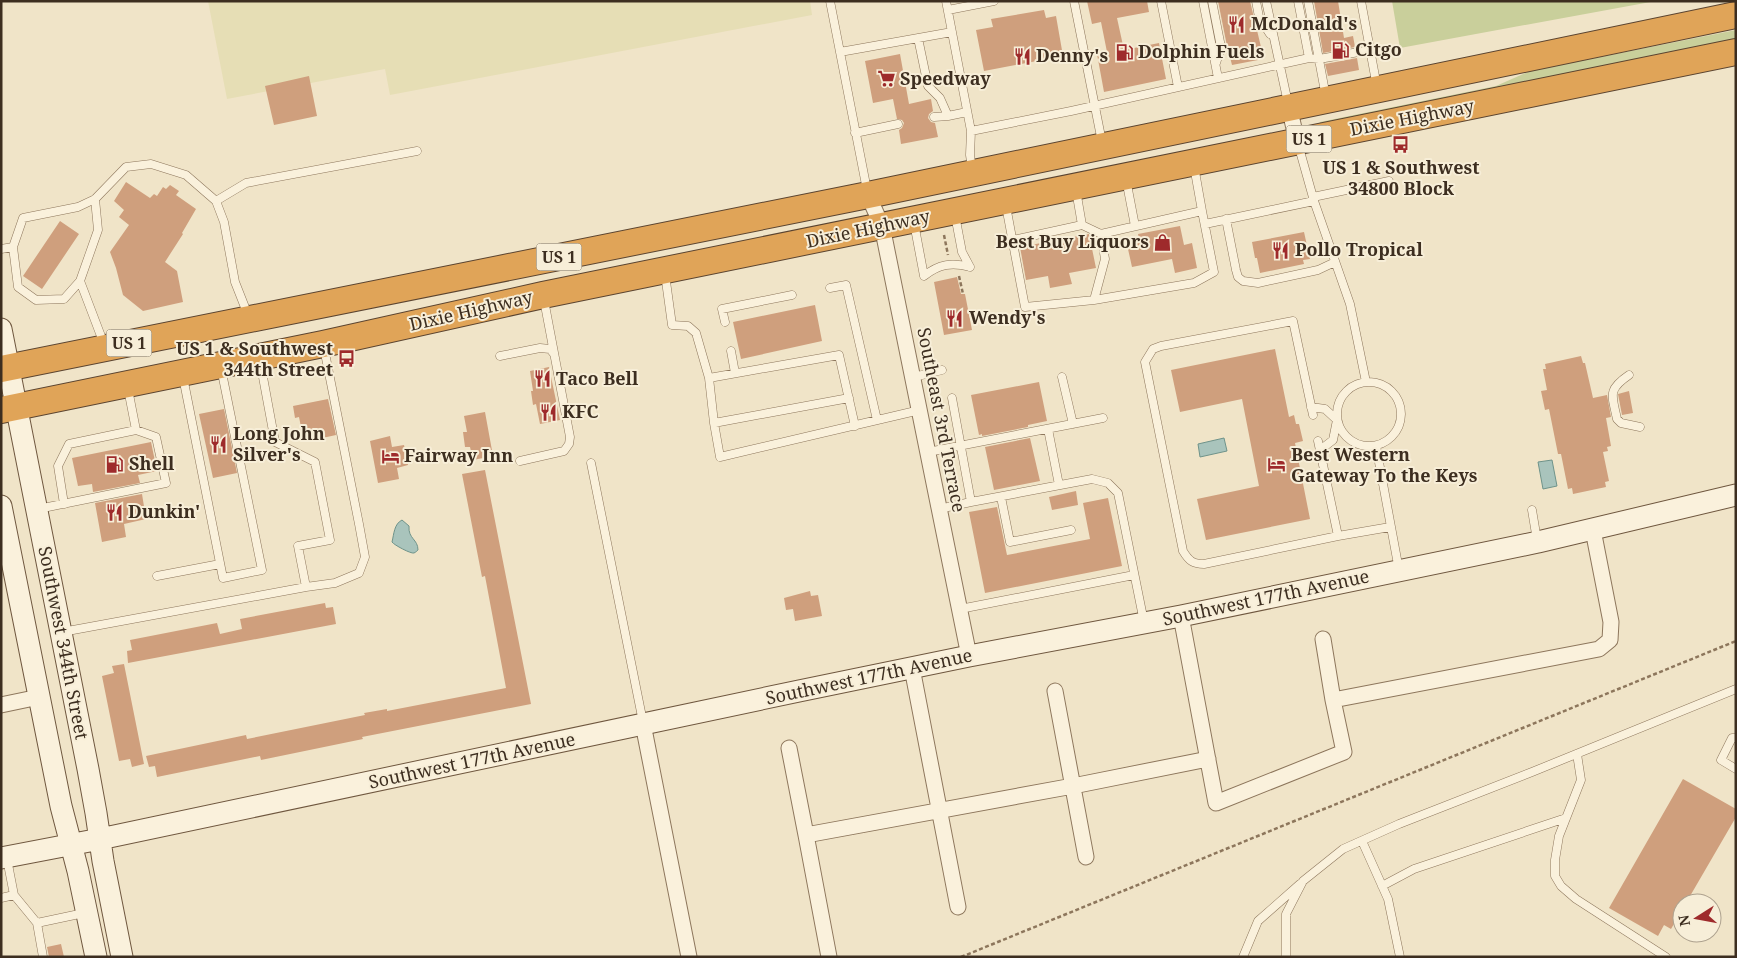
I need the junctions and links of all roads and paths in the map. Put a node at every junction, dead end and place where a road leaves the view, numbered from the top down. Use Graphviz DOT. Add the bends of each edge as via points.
graph roads {
  1 [pos="830,1"];
  2 [pos="946,1"];
  3 [pos="994,1"];
  4 [pos="1074,1"];
  5 [pos="1160,1"];
  6 [pos="1203,1"];
  7 [pos="1212,1"];
  8 [pos="1256,1"];
  9 [pos="1266,1"];
  10 [pos="1298,1"];
  11 [pos="1308,1"];
  12 [pos="1361,1"];
  13 [pos="948,10"];
  14 [pos="1736,16"];
  15 [pos="952,32"];
  16 [pos="918,38"];
  17 [pos="1274,40"];
  18 [pos="1370,50"];
  19 [pos="840,52"];
  20 [pos="1736,52"];
  21 [pos="1309,58"];
  22 [pos="1319,59"];
  23 [pos="1215,65"];
  24 [pos="1279,65"];
  25 [pos="1218,78"];
  26 [pos="1178,87"];
  27 [pos="1378,88"];
  28 [pos="1326,99"];
  29 [pos="1095,106"];
  30 [pos="1289,107"];
  31 [pos="967,112"];
  32 [pos="948,116"];
  33 [pos="934,117"];
  34 [pos="898,124"];
  35 [pos="971,131"];
  36 [pos="856,133"];
  37 [pos="1297,141"];
  38 [pos="1103,146"];
  39 [pos="417,151"];
  40 [pos="1193,162"];
  41 [pos="973,172"];
  42 [pos="1126,177"];
  43 [pos="1389,181"];
  44 [pos="1075,186"];
  45 [pos="868,195"];
  46 [pos="95,199"];
  47 [pos="1313,199"];
  48 [pos="216,201"];
  49 [pos="1006,201"];
  50 [pos="954,211"];
  51 [pos="1202,211"];
  52 [pos="914,219"];
  53 [pos="1226,219"];
  54 [pos="1205,224"];
  55 [pos="1082,225"];
  56 [pos="882,226"];
  57 [pos="1135,226"];
  58 [pos="1101,234"];
  59 [pos="944,235"];
  60 [pos="1013,240"];
  61 [pos="13,247"];
  62 [pos="1,249"];
  63 [pos="949,259"];
  64 [pos="1335,262"];
  65 [pos="664,270"];
  66 [pos="953,276"];
  67 [pos="80,281"];
  68 [pos="830,288"];
  69 [pos="963,294"];
  70 [pos="543,295"];
  71 [pos="792,295"];
  72 [pos="1094,300"];
  73 [pos="250,319"];
  74 [pos="724,322"];
  75 [pos="1,329"];
  76 [pos="323,344"];
  77 [pos="106,348"];
  78 [pos="731,351"];
  79 [pos="554,354"];
  80 [pos="500,356"];
  81 [pos="259,357"];
  82 [pos="220,365"];
  83 [pos="5,368"];
  84 [pos="942,370"];
  85 [pos="182,373"];
  86 [pos="735,373"];
  87 [pos="1629,374"];
  88 [pos="1062,376"];
  89 [pos="914,377"];
  90 [pos="709,378"];
  91 [pos="1366,382"];
  92 [pos="127,384"];
  93 [pos="849,398"];
  94 [pos="952,398"];
  95 [pos="9,408"];
  96 [pos="920,410"];
  97 [pos="1103,418"];
  98 [pos="877,420"];
  99 [pos="1337,420"];
  100 [pos="714,423"];
  101 [pos="1073,424"];
  102 [pos="855,426"];
  103 [pos="1640,427"];
  104 [pos="1048,429"];
  105 [pos="136,430"];
  106 [pos="1318,441"];
  107 [pos="961,446"];
  108 [pos="1376,446"];
  109 [pos="1320,450"];
  110 [pos="928,452"];
  111 [pos="520,461"];
  112 [pos="591,463"];
  113 [pos="1059,485"];
  114 [pos="1736,495"];
  115 [pos="1001,496"];
  116 [pos="971,502"];
  117 [pos="64,504"];
  118 [pos="1,507"];
  119 [pos="940,509"];
  120 [pos="36,510"];
  121 [pos="1532,510"];
  122 [pos="1390,527"];
  123 [pos="1071,530"];
  124 [pos="1593,530"];
  125 [pos="1338,536"];
  126 [pos="1538,542"];
  127 [pos="6,549"];
  128 [pos="220,564"];
  129 [pos="1399,570"];
  130 [pos="1134,575"];
  131 [pos="158,576"];
  132 [pos="306,587"];
  133 [pos="960,609"];
  134 [pos="1181,616"];
  135 [pos="1144,623"];
  136 [pos="61,632"];
  137 [pos="1323,639"];
  138 [pos="1736,642"];
  139 [pos="969,656"];
  140 [pos="912,668"];
  141 [pos="1736,689"];
  142 [pos="1055,691"];
  143 [pos="39,697"];
  144 [pos="1333,700"];
  145 [pos="1,705"];
  146 [pos="643,724"];
  147 [pos="1736,738"];
  148 [pos="789,748"];
  149 [pos="1577,754"];
  150 [pos="1208,759"];
  151 [pos="1736,769"];
  152 [pos="1073,786"];
  153 [pos="939,811"];
  154 [pos="1566,818"];
  155 [pos="806,835"];
  156 [pos="100,839"];
  157 [pos="1362,841"];
  158 [pos="71,845"];
  159 [pos="4,857"];
  160 [pos="1086,857"];
  161 [pos="1303,881"];
  162 [pos="1382,886"];
  163 [pos="14,895"];
  164 [pos="1,898"];
  165 [pos="958,907"];
  166 [pos="86,912"];
  167 [pos="37,923"];
  168 [pos="44,957"];
  169 [pos="96,957"];
  170 [pos="122,957"];
  171 [pos="689,957"];
  172 [pos="829,957"];
  173 [pos="961,957"];
  174 [pos="1243,957"];
  175 [pos="1286,957"];
  176 [pos="1400,957"];
  177 [pos="1666,957"];
  1 -- 19 [label="lane"];
  2 -- 13 [label="lane"];
  3 -- 13 [label="lane"];
  4 -- 29 [label="lane"];
  5 -- 26 [label="lane"];
  6 -- 23 [label="lane"];
  7 -- 23 [label="lane" via="1221,47"];
  8 -- 17 [label="lane" via="1259,17"];
  9 -- 17 [label="lane"];
  10 -- 21 [label="lane"];
  11 -- 22 [label="lane"];
  12 -- 18 [label="lane"];
  13 -- 15 [label="lane"];
  14 -- 27 [label="highway, Dixie Highway / US 1"];
  15 -- 16 [label="lane"];
  15 -- 31 [label="lane"];
  16 -- 19 [label="lane"];
  16 -- 32 [label="lane" via="928,86 940,98"];
  17 -- 24 [label="lane"];
  18 -- 22 [label="lane"];
  18 -- 27 [label="lane"];
  19 -- 36 [label="lane"];
  20 -- 37 [label="highway, Dixie Highway / US 1"];
  21 -- 22 [label="lane"];
  21 -- 24 [label="lane"];
  22 -- 28 [label="lane"];
  23 -- 25 [label="lane"];
  24 -- 25 [label="lane"];
  24 -- 30 [label="lane"];
  25 -- 26 [label="lane"];
  26 -- 29 [label="lane"];
  27 -- 28 [label="highway, Dixie Highway / US 1"];
  28 -- 30 [label="highway, Dixie Highway / US 1"];
  29 -- 35 [label="lane"];
  29 -- 38 [label="lane"];
  30 -- 37 [label="street"];
  30 -- 38 [label="highway, Dixie Highway / US 1"];
  31 -- 32 [label="lane"];
  31 -- 35 [label="lane"];
  32 -- 33 [label="lane"];
  34 -- 36 [label="lane"];
  35 -- 41 [label="lane"];
  36 -- 45 [label="lane"];
  37 -- 40 [label="highway, Dixie Highway / US 1"];
  37 -- 47 [label="lane"];
  38 -- 41 [label="highway, Dixie Highway / US 1"];
  39 -- 48 [label="lane" via="246,183"];
  40 -- 42 [label="highway, Dixie Highway / US 1"];
  40 -- 51 [label="lane"];
  41 -- 45 [label="highway, Dixie Highway / US 1"];
  42 -- 44 [label="highway, Dixie Highway / US 1"];
  42 -- 57 [label="lane"];
  43 -- 47 [label="lane"];
  44 -- 49 [label="highway, Dixie Highway / US 1"];
  44 -- 55 [label="lane"];
  45 -- 56 [label="street, Southeast 3rd Terrace"];
  45 -- 73 [label="highway, Dixie Highway / US 1"];
  46 -- 48 [label="lane" via="126,166 151,164 186,175"];
  46 -- 61 [label="lane" via="23,218"];
  46 -- 67 [label="lane" via="98,230"];
  47 -- 53 [label="lane"];
  47 -- 64 [label="lane"];
  48 -- 73 [label="lane" via="224,222 235,282"];
  49 -- 50 [label="highway, Dixie Highway / US 1"];
  49 -- 60 [label="lane"];
  50 -- 52 [label="highway, Dixie Highway / US 1"];
  50 -- 52 [label="lane" via="962,252 970,267 950,264 924,276"];
  51 -- 54 [label="lane"];
  51 -- 57 [label="lane"];
  52 -- 56 [label="highway, Dixie Highway / US 1"];
  53 -- 54 [label="lane"];
  53 -- 64 [label="lane" via="1238,277 1244,281 1258,283 1318,270"];
  54 -- 72 [label="lane" via="1214,272 1194,283"];
  55 -- 58 [label="lane"];
  55 -- 60 [label="lane"];
  56 -- 65 [label="highway, Dixie Highway / US 1"];
  56 -- 89 [label="street, Southeast 3rd Terrace"];
  57 -- 58 [label="lane"];
  58 -- 72 [label="lane" via="1105,259"];
  59 -- 63 [label="path"];
  60 -- 72 [label="lane" via="1025,307"];
  61 -- 62 [label="lane"];
  61 -- 67 [label="lane" via="18,286 36,300 64,299"];
  64 -- 91 [label="lane" via="1350,304"];
  65 -- 70 [label="highway, Dixie Highway / US 1"];
  65 -- 90 [label="lane" via="672,325 688,326 696,334"];
  66 -- 69 [label="path" via="959,275"];
  67 -- 77 [label="lane"];
  68 -- 98 [label="lane" via="846,285"];
  70 -- 76 [label="highway, Dixie Highway / US 1"];
  70 -- 79 [label="lane"];
  71 -- 74 [label="lane" via="722,309"];
  73 -- 77 [label="highway, Dixie Highway / US 1"];
  75 -- 83 [label="main road, Southwest 344th Street"];
  76 -- 81 [label="highway, Dixie Highway / US 1"];
  76 -- 132 [label="lane" via="365,557 359,573 335,583"];
  77 -- 83 [label="highway, Dixie Highway / US 1"];
  78 -- 86 [label="lane"];
  79 -- 80 [label="lane" via="550,349 540,348"];
  79 -- 111 [label="lane" via="569,427 569,444 558,453"];
  81 -- 82 [label="highway, Dixie Highway / US 1"];
  81 -- 132 [label="lane" via="275,442 315,462 330,540 298,546"];
  82 -- 85 [label="highway, Dixie Highway / US 1"];
  82 -- 128 [label="lane" via="262,570 223,578"];
  83 -- 95 [label="main road, Southwest 344th Street"];
  84 -- 89 [label="lane"];
  85 -- 92 [label="highway, Dixie Highway / US 1"];
  85 -- 128 [label="lane"];
  86 -- 90 [label="lane"];
  86 -- 93 [label="lane" via="839,355"];
  87 -- 103 [label="lane" via="1617,383 1613,392 1617,419"];
  88 -- 101 [label="lane"];
  89 -- 96 [label="street, Southeast 3rd Terrace"];
  90 -- 100 [label="lane"];
  91 -- 99 [label="lane" via="1347,390 1340,399"];
  91 -- 108 [label="lane" via="1387,387 1395,395 1401,410 1394,435"];
  92 -- 95 [label="highway, Dixie Highway / US 1"];
  92 -- 105 [label="lane"];
  93 -- 100 [label="lane"];
  93 -- 102 [label="lane"];
  94 -- 107 [label="lane"];
  95 -- 120 [label="main road, Southwest 344th Street"];
  96 -- 98 [label="lane"];
  96 -- 110 [label="street, Southeast 3rd Terrace"];
  97 -- 101 [label="lane"];
  98 -- 102 [label="lane"];
  99 -- 108 [label="lane" via="1340,430 1355,444"];
  99 -- 109 [label="lane" via="1333,440"];
  99 -- 125 [label="lane" via="1325,409 1312,411 1293,321 1161,346 1153,349 1145,362 1183,551 1188,560 1204,564"];
  100 -- 102 [label="lane" via="720,457"];
  101 -- 104 [label="lane"];
  104 -- 107 [label="lane"];
  104 -- 113 [label="lane"];
  105 -- 117 [label="lane" via="69,444 58,466"];
  105 -- 117 [label="lane" via="156,437 166,483"];
  106 -- 109 [label="lane"];
  107 -- 110 [label="lane"];
  107 -- 116 [label="lane"];
  108 -- 122 [label="lane"];
  109 -- 125 [label="lane"];
  110 -- 119 [label="street, Southeast 3rd Terrace"];
  112 -- 146 [label="lane"];
  113 -- 115 [label="lane"];
  113 -- 130 [label="lane" via="1092,479 1108,483 1118,493"];
  114 -- 124 [label="main road, Southwest 177th Avenue"];
  115 -- 116 [label="lane"];
  115 -- 123 [label="lane" via="1010,542"];
  116 -- 119 [label="lane"];
  117 -- 120 [label="lane"];
  118 -- 127 [label="main road, Southwest 344th Street"];
  119 -- 133 [label="street, Southeast 3rd Terrace"];
  120 -- 136 [label="main road, Southwest 344th Street"];
  121 -- 126 [label="lane"];
  122 -- 125 [label="lane"];
  122 -- 129 [label="lane"];
  124 -- 126 [label="main road, Southwest 177th Avenue"];
  124 -- 144 [label="street" via="1611,622 1610,640 1599,649"];
  126 -- 129 [label="main road, Southwest 177th Avenue"];
  127 -- 143 [label="main road, Southwest 344th Street"];
  128 -- 131 [label="lane"];
  129 -- 134 [label="main road, Southwest 177th Avenue"];
  130 -- 133 [label="lane"];
  130 -- 135 [label="lane"];
  132 -- 136 [label="lane"];
  133 -- 139 [label="street, Southeast 3rd Terrace"];
  134 -- 135 [label="main road, Southwest 177th Avenue"];
  134 -- 150 [label="street"];
  135 -- 139 [label="main road, Southwest 177th Avenue"];
  136 -- 156 [label="main road, Southwest 344th Street"];
  137 -- 144 [label="street"];
  138 -- 173 [label="path"];
  139 -- 140 [label="main road, Southwest 177th Avenue"];
  140 -- 146 [label="main road, Southwest 177th Avenue"];
  140 -- 153 [label="street"];
  141 -- 149 [label="lane"];
  142 -- 152 [label="street"];
  143 -- 145 [label="street"];
  143 -- 158 [label="main road, Southwest 344th Street"];
  144 -- 150 [label="street" via="1344,752 1216,803"];
  146 -- 156 [label="main road, Southwest 177th Avenue"];
  146 -- 171 [label="street"];
  147 -- 151 [label="lane" via="1732,738 1721,760"];
  148 -- 155 [label="street"];
  149 -- 154 [label="lane" via="1580,780"];
  149 -- 157 [label="lane"];
  150 -- 152 [label="street"];
  152 -- 153 [label="street"];
  152 -- 160 [label="street"];
  153 -- 155 [label="street"];
  153 -- 165 [label="street"];
  154 -- 162 [label="lane" via="1414,869"];
  154 -- 177 [label="lane" via="1554,860 1555,876 1561,886"];
  155 -- 172 [label="street"];
  156 -- 158 [label="main road, Southwest 177th Avenue"];
  156 -- 170 [label="main road, Southwest 344th Street"];
  157 -- 161 [label="lane" via="1343,849"];
  157 -- 162 [label="lane"];
  158 -- 159 [label="main road, Southwest 177th Avenue"];
  158 -- 166 [label="main road, Southwest 344th Street"];
  159 -- 163 [label="lane"];
  161 -- 174 [label="lane" via="1258,921"];
  161 -- 175 [label="lane" via="1286,914"];
  162 -- 176 [label="lane" via="1388,899"];
  163 -- 164 [label="lane"];
  163 -- 167 [label="lane"];
  166 -- 167 [label="lane"];
  166 -- 169 [label="main road, Southwest 344th Street"];
  167 -- 168 [label="lane"];
}
